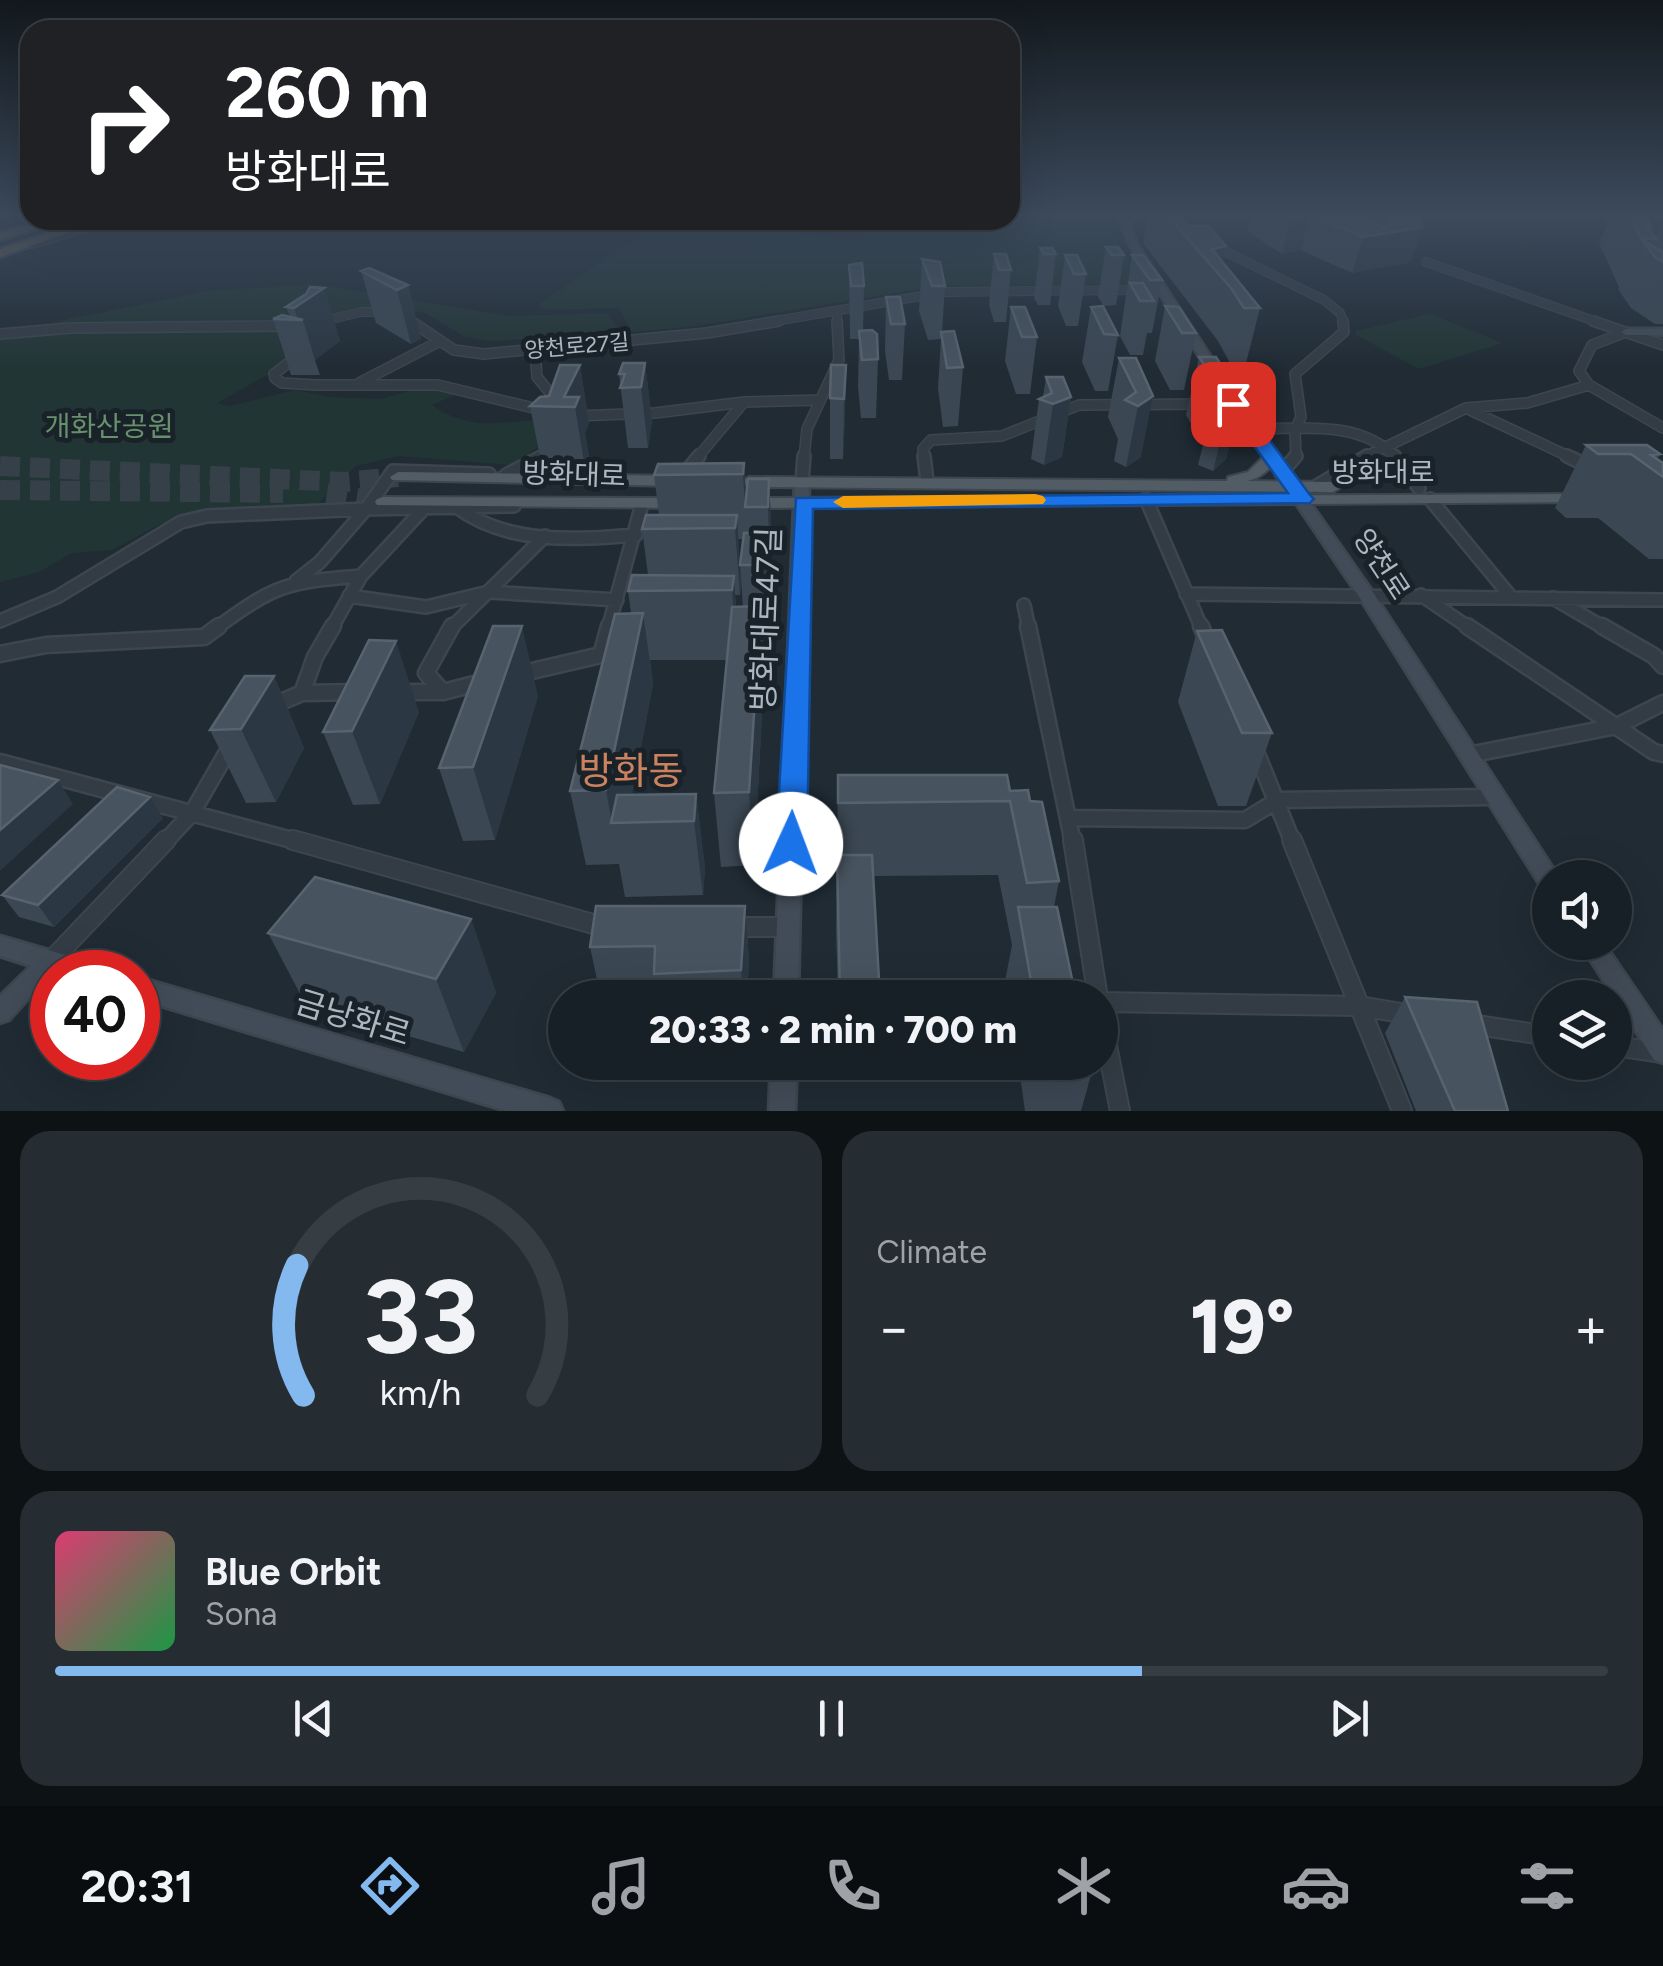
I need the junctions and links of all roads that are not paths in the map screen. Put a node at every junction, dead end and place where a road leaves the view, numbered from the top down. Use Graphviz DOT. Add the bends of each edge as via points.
graph roads {
  1 [pos="1147,266"];
  2 [pos="1255,266"];
  3 [pos="1437,266"];
  4 [pos="1163,290"];
  5 [pos="836,311"];
  6 [pos="316,322"];
  7 [pos="1626,332"];
  8 [pos="1663,332"];
  9 [pos="0,334"];
  10 [pos="320,336"];
  11 [pos="440,340"];
  12 [pos="1663,344"];
  13 [pos="535,350"];
  14 [pos="305,351"];
  15 [pos="356,385"];
  16 [pos="1589,385"];
  17 [pos="345,391"];
  18 [pos="820,400"];
  19 [pos="744,402"];
  20 [pos="1233,404"];
  21 [pos="1466,408"];
  22 [pos="561,416"];
  23 [pos="1663,428"];
  24 [pos="1250,430"];
  25 [pos="1295,430"];
  26 [pos="558,438"];
  27 [pos="1384,446"];
  28 [pos="1270,458"];
  29 [pos="1281,473"];
  30 [pos="506,475"];
  31 [pos="398,477"];
  32 [pos="621,480"];
  33 [pos="927,481"];
  34 [pos="687,482"];
  35 [pos="731,482"];
  36 [pos="802,482"];
  37 [pos="1208,486"];
  38 [pos="1603,486"];
  39 [pos="1304,491"];
  40 [pos="1424,493"];
  41 [pos="1146,499"];
  42 [pos="384,502"];
  43 [pos="803,502"];
  44 [pos="696,503"];
  45 [pos="732,503"];
  46 [pos="618,504"];
  47 [pos="642,504"];
  48 [pos="428,505"];
  49 [pos="455,506"];
  50 [pos="366,509"];
  51 [pos="636,534"];
  52 [pos="545,536"];
  53 [pos="361,576"];
  54 [pos="296,582"];
  55 [pos="489,592"];
  56 [pos="1186,594"];
  57 [pos="1366,594"];
  58 [pos="1420,595"];
  59 [pos="349,596"];
  60 [pos="1511,597"];
  61 [pos="1553,598"];
  62 [pos="617,600"];
  63 [pos="1663,600"];
  64 [pos="1024,605"];
  65 [pos="0,622"];
  66 [pos="0,654"];
  67 [pos="1217,663"];
  68 [pos="1663,666"];
  69 [pos="372,692"];
  70 [pos="390,692"];
  71 [pos="442,692"];
  72 [pos="302,693"];
  73 [pos="1663,703"];
  74 [pos="266,708"];
  75 [pos="1618,726"];
  76 [pos="239,732"];
  77 [pos="1248,732"];
  78 [pos="1663,754"];
  79 [pos="1468,755"];
  80 [pos="0,762"];
  81 [pos="1493,798"];
  82 [pos="1278,800"];
  83 [pos="192,813"];
  84 [pos="1069,818"];
  85 [pos="1535,860"];
  86 [pos="618,926"];
  87 [pos="713,927"];
  88 [pos="788,927"];
  89 [pos="0,946"];
  90 [pos="61,950"];
  91 [pos="30,956"];
  92 [pos="1602,960"];
  93 [pos="787,980"];
  94 [pos="1096,980"];
  95 [pos="30,982"];
  96 [pos="160,995"];
  97 [pos="1118,1000"];
  98 [pos="1359,1006"];
  99 [pos="0,1012"];
  100 [pos="1532,1033"];
  101 [pos="1632,1048"];
  102 [pos="1663,1052"];
  103 [pos="783,1080"];
  104 [pos="1114,1080"];
  105 [pos="550,1111"];
  106 [pos="782,1111"];
  107 [pos="1120,1111"];
  108 [pos="1402,1111"];
  1 -- 4 [label="main road, 양천로"];
  2 -- 25 [label="street" via="1324,300 1344,320 1344,332 1295,374 1302,417"];
  3 -- 7 [label="street"];
  4 -- 5 [label="street, 양천로27길" via="971,290"];
  4 -- 20 [label="main road, 양천로"];
  5 -- 13 [label="street, 양천로27길" via="707,334"];
  5 -- 18 [label="street" via="839,360"];
  6 -- 9 [label="street, 양천로27길"];
  6 -- 10 [label="street"];
  6 -- 11 [label="street, 양천로27길" via="394,312"];
  7 -- 8 [label="main road"];
  7 -- 12 [label="street"];
  7 -- 16 [label="street" via="1592,346 1579,371"];
  11 -- 13 [label="street, 양천로27길" via="462,352"];
  11 -- 15 [label="street"];
  13 -- 22 [label="street" via="536,377"];
  14 -- 15 [label="street" via="275,378"];
  15 -- 17 [label="street"];
  15 -- 22 [label="street" via="438,386"];
  16 -- 21 [label="street" via="1528,403"];
  16 -- 23 [label="street"];
  18 -- 19 [label="street"];
  18 -- 36 [label="street" via="807,429"];
  19 -- 22 [label="street"];
  19 -- 34 [label="street"];
  20 -- 24 [label="main road, 양천로"];
  20 -- 33 [label="street" via="1079,404 1002,436 931,440 923,449"];
  21 -- 27 [label="street"];
  21 -- 38 [label="street"];
  24 -- 25 [label="street"];
  24 -- 28 [label="main road, 양천로"];
  25 -- 27 [label="street" via="1347,432"];
  25 -- 29 [label="street" via="1296,459"];
  26 -- 30 [label="street" via="546,456"];
  27 -- 39 [label="street"];
  27 -- 40 [label="street"];
  28 -- 29 [label="main road, 양천로"];
  28 -- 37 [label="main road" via="1254,476"];
  29 -- 39 [label="main road, 양천로"];
  30 -- 32 [label="street"];
  30 -- 50 [label="street" via="394,471"];
  31 -- 32 [label="main road, 방화대로"];
  32 -- 34 [label="main road, 방화대로"];
  33 -- 36 [label="main road, 방화대로"];
  33 -- 37 [label="main road, 방화대로"];
  35 -- 36 [label="main road, 방화대로"];
  36 -- 43 [label="main road, 방화대로47길"];
  37 -- 39 [label="main road, 방화대로"];
  38 -- 40 [label="main road, 방화대로"];
  39 -- 40 [label="main road, 방화대로"];
  39 -- 41 [label="main road, 방화대로"];
  39 -- 57 [label="main road, 양천로"];
  40 -- 60 [label="street"];
  41 -- 43 [label="main road, 방화대로"];
  41 -- 56 [label="street"];
  42 -- 46 [label="main road, 방화대로"];
  43 -- 45 [label="main road, 방화대로"];
  43 -- 88 [label="main road, 방화대로47길"];
  44 -- 47 [label="main road, 방화대로"];
  46 -- 47 [label="main road, 방화대로"];
  46 -- 49 [label="street"];
  47 -- 51 [label="street"];
  48 -- 49 [label="street"];
  48 -- 50 [label="street"];
  48 -- 53 [label="street"];
  49 -- 52 [label="street" via="466,518"];
  50 -- 54 [label="street"];
  50 -- 65 [label="street" via="181,522 57,597"];
  51 -- 52 [label="street"];
  51 -- 62 [label="street"];
  52 -- 55 [label="street"];
  53 -- 54 [label="street"];
  53 -- 59 [label="street"];
  54 -- 66 [label="street" via="262,594 204,636"];
  55 -- 59 [label="street" via="426,606"];
  55 -- 62 [label="street"];
  55 -- 71 [label="street" via="447,631 426,673"];
  56 -- 57 [label="street"];
  56 -- 67 [label="street"];
  57 -- 58 [label="street"];
  57 -- 79 [label="main road, 양천로"];
  58 -- 60 [label="street"];
  58 -- 75 [label="street"];
  59 -- 72 [label="street"];
  60 -- 61 [label="street"];
  61 -- 63 [label="street"];
  61 -- 68 [label="street"];
  62 -- 71 [label="street" via="601,655"];
  64 -- 84 [label="street"];
  69 -- 72 [label="street"];
  70 -- 71 [label="street"];
  72 -- 74 [label="street"];
  73 -- 75 [label="street"];
  75 -- 78 [label="street"];
  75 -- 79 [label="street"];
  76 -- 83 [label="street"];
  77 -- 82 [label="street"];
  79 -- 81 [label="main road, 양천로"];
  80 -- 83 [label="street"];
  81 -- 82 [label="street"];
  81 -- 85 [label="main road, 양천로"];
  82 -- 84 [label="street" via="1244,820"];
  82 -- 98 [label="street"];
  83 -- 86 [label="street"];
  83 -- 90 [label="street"];
  84 -- 94 [label="street"];
  87 -- 88 [label="street"];
  88 -- 93 [label="main road, 방화대로47길"];
  89 -- 91 [label="main road"];
  92 -- 102 [label="main road"];
  95 -- 99 [label="main road"];
  96 -- 105 [label="main road, 금낭화로"];
  97 -- 98 [label="street"];
  98 -- 100 [label="street"];
  98 -- 108 [label="street"];
  101 -- 102 [label="street"];
  103 -- 106 [label="main road"];
  104 -- 107 [label="street"];
}
